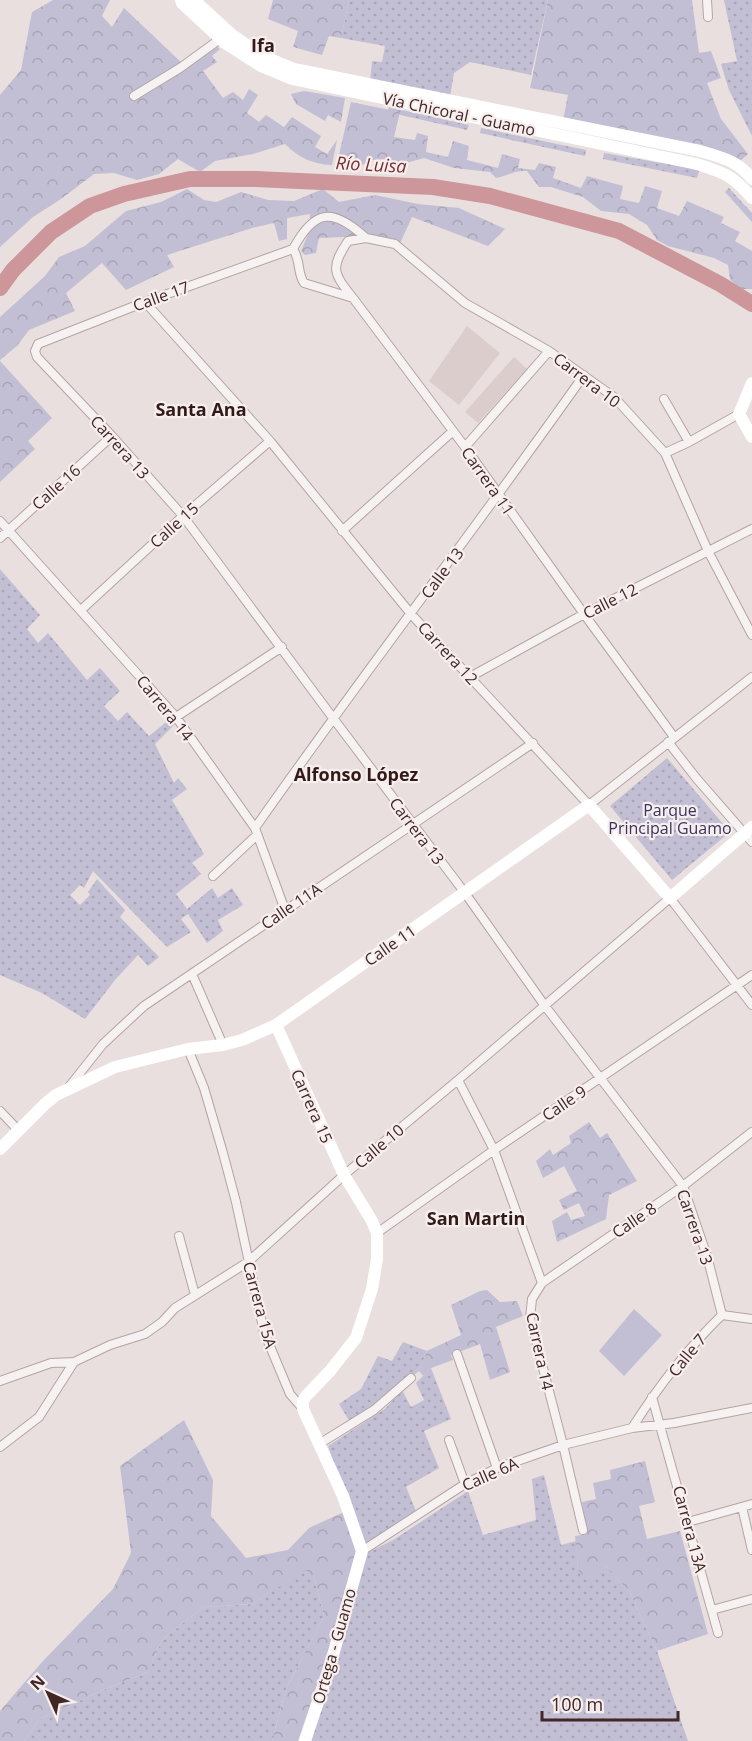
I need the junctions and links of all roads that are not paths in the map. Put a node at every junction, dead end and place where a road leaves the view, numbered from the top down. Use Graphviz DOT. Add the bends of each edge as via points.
graph roads {
  1 [pos="181,0"];
  2 [pos="194,0"];
  3 [pos="707,0"];
  4 [pos="708,17"];
  5 [pos="226,39"];
  6 [pos="134,96"];
  7 [pos="591,135"];
  8 [pos="752,179"];
  9 [pos="752,198"];
  10 [pos="366,238"];
  11 [pos="293,249"];
  12 [pos="353,297"];
  13 [pos="145,302"];
  14 [pos="35,351"];
  15 [pos="549,351"];
  16 [pos="584,375"];
  17 [pos="752,383"];
  18 [pos="664,399"];
  19 [pos="739,414"];
  20 [pos="453,431"];
  21 [pos="112,436"];
  22 [pos="752,437"];
  23 [pos="270,441"];
  24 [pos="689,442"];
  25 [pos="465,447"];
  26 [pos="665,453"];
  27 [pos="499,496"];
  28 [pos="183,516"];
  29 [pos="0,521"];
  30 [pos="752,529"];
  31 [pos="9,530"];
  32 [pos="342,531"];
  33 [pos="0,538"];
  34 [pos="708,551"];
  35 [pos="81,610"];
  36 [pos="411,614"];
  37 [pos="584,614"];
  38 [pos="752,635"];
  39 [pos="282,647"];
  40 [pos="470,677"];
  41 [pos="752,677"];
  42 [pos="176,717"];
  43 [pos="333,718"];
  44 [pos="671,739"];
  45 [pos="533,743"];
  46 [pos="589,805"];
  47 [pos="413,825"];
  48 [pos="256,832"];
  49 [pos="750,834"];
  50 [pos="213,876"];
  51 [pos="465,893"];
  52 [pos="670,898"];
  53 [pos="285,910"];
  54 [pos="192,974"];
  55 [pos="752,975"];
  56 [pos="736,985"];
  57 [pos="752,1005"];
  58 [pos="545,1006"];
  59 [pos="276,1025"];
  60 [pos="223,1045"];
  61 [pos="188,1049"];
  62 [pos="602,1078"];
  63 [pos="458,1080"];
  64 [pos="67,1089"];
  65 [pos="0,1111"];
  66 [pos="19,1131"];
  67 [pos="752,1132"];
  68 [pos="0,1149"];
  69 [pos="494,1150"];
  70 [pos="344,1175"];
  71 [pos="683,1186"];
  72 [pos="378,1233"];
  73 [pos="179,1236"];
  74 [pos="248,1262"];
  75 [pos="542,1283"];
  76 [pos="195,1295"];
  77 [pos="722,1315"];
  78 [pos="752,1319"];
  79 [pos="457,1354"];
  80 [pos="74,1362"];
  81 [pos="411,1378"];
  82 [pos="0,1381"];
  83 [pos="652,1397"];
  84 [pos="752,1408"];
  85 [pos="303,1409"];
  86 [pos="661,1425"];
  87 [pos="633,1428"];
  88 [pos="449,1440"];
  89 [pos="2,1441"];
  90 [pos="320,1444"];
  91 [pos="563,1445"];
  92 [pos="497,1468"];
  93 [pos="465,1484"];
  94 [pos="752,1504"];
  95 [pos="742,1507"];
  96 [pos="688,1522"];
  97 [pos="583,1530"];
  98 [pos="752,1550"];
  99 [pos="362,1551"];
  100 [pos="752,1599"];
  101 [pos="712,1610"];
  102 [pos="718,1633"];
  103 [pos="305,1741"];
  1 -- 5 [label="street, Vía Chicoral - Guamo"];
  2 -- 5 [label="street, Vía Chicoral - Guamo"];
  3 -- 4 [label="street"];
  5 -- 6 [label="street"];
  5 -- 7 [label="street, Vía Chicoral - Guamo" via="261,66 292,79 319,79"];
  7 -- 8 [label="street, Vía Chicoral - Guamo" via="722,157 744,168"];
  7 -- 9 [label="street, Vía Chicoral - Guamo" via="716,170 736,180"];
  10 -- 11 [label="street" via="336,218 322,216 301,234"];
  10 -- 12 [label="street, Carrera 11" via="348,241 337,258 336,277"];
  10 -- 15 [label="street, Carrera 10" via="395,244 465,303"];
  11 -- 12 [label="street" via="304,283"];
  11 -- 13 [label="street, Calle 17"];
  12 -- 20 [label="street, Carrera 11"];
  13 -- 14 [label="street, Calle 17" via="38,344"];
  13 -- 23 [label="street, Carrera 12"];
  14 -- 21 [label="street, Carrera 13"];
  15 -- 16 [label="street, Carrera 10"];
  15 -- 25 [label="street"];
  16 -- 26 [label="street, Carrera 10" via="614,396"];
  16 -- 27 [label="street, Calle 13"];
  17 -- 19 [label="street"];
  18 -- 24 [label="street"];
  19 -- 22 [label="street"];
  19 -- 24 [label="street"];
  20 -- 25 [label="street, Carrera 11"];
  20 -- 32 [label="street"];
  21 -- 28 [label="street, Carrera 13"];
  21 -- 31 [label="street, Calle 16"];
  23 -- 28 [label="street, Calle 15"];
  23 -- 32 [label="street, Carrera 12"];
  24 -- 26 [label="street"];
  25 -- 27 [label="street, Carrera 11"];
  26 -- 34 [label="street, Carrera 10"];
  27 -- 36 [label="street, Calle 13"];
  27 -- 37 [label="street, Carrera 11"];
  28 -- 35 [label="street, Calle 15"];
  28 -- 39 [label="street, Carrera 13"];
  29 -- 31 [label="street"];
  30 -- 34 [label="street, Calle 12"];
  31 -- 33 [label="street, Calle 16"];
  31 -- 35 [label="street, Carrera 14"];
  32 -- 36 [label="street, Carrera 12"];
  34 -- 37 [label="street, Calle 12"];
  34 -- 38 [label="street, Carrera 10"];
  35 -- 42 [label="street, Carrera 14"];
  36 -- 40 [label="street, Carrera 12"];
  36 -- 43 [label="street, Calle 13"];
  37 -- 40 [label="street, Calle 12"];
  37 -- 44 [label="street, Carrera 11"];
  39 -- 42 [label="street"];
  39 -- 43 [label="street, Carrera 13"];
  40 -- 45 [label="street, Carrera 12"];
  41 -- 44 [label="street, Calle 11"];
  42 -- 48 [label="street, Carrera 14"];
  43 -- 47 [label="street, Carrera 13"];
  43 -- 48 [label="street, Calle 13"];
  44 -- 46 [label="street, Calle 11"];
  44 -- 49 [label="street, Carrera 11" via="697,779"];
  45 -- 46 [label="street, Carrera 12"];
  45 -- 47 [label="street, Calle 11A"];
  46 -- 51 [label="street, Calle 11"];
  46 -- 52 [label="street, Carrera 12"];
  47 -- 51 [label="street, Carrera 13"];
  47 -- 53 [label="street, Calle 11A"];
  48 -- 50 [label="street, Calle 13"];
  48 -- 53 [label="street, Carrera 14"];
  49 -- 52 [label="street, Calle 10"];
  51 -- 58 [label="street, Carrera 13"];
  51 -- 59 [label="street, Calle 11"];
  52 -- 56 [label="street, Carrera 12"];
  52 -- 58 [label="street, Calle 10"];
  53 -- 54 [label="street, Calle 11A"];
  54 -- 60 [label="street"];
  54 -- 64 [label="street, Calle 11A" via="123,1023"];
  55 -- 56 [label="street, Calle 9"];
  56 -- 57 [label="street, Carrera 12"];
  56 -- 62 [label="street, Calle 9"];
  58 -- 62 [label="street, Carrera 13"];
  58 -- 63 [label="street, Calle 10"];
  59 -- 60 [label="street, Calle 11"];
  59 -- 70 [label="street, Carrera 15"];
  60 -- 61 [label="street, Calle 11"];
  61 -- 64 [label="street, Calle 11" via="115,1067"];
  61 -- 74 [label="street, Carrera 15A" via="204,1088 236,1202"];
  62 -- 69 [label="street, Calle 9"];
  62 -- 71 [label="street, Carrera 13"];
  63 -- 69 [label="street"];
  63 -- 70 [label="street, Calle 10"];
  64 -- 66 [label="street, Calle 11" via="45,1104"];
  65 -- 66 [label="street"];
  66 -- 68 [label="street, Calle 11"];
  67 -- 71 [label="street, Calle 8"];
  69 -- 72 [label="street, Calle 9"];
  69 -- 75 [label="street"];
  70 -- 72 [label="street, Carrera 15"];
  70 -- 74 [label="street, Calle 10"];
  71 -- 75 [label="street, Calle 8"];
  71 -- 77 [label="street, Carrera 13"];
  72 -- 85 [label="street" via="372,1289 356,1338 306,1396"];
  73 -- 76 [label="street"];
  74 -- 76 [label="street, Calle 10"];
  74 -- 85 [label="street, Carrera 15A" via="264,1332 291,1394"];
  75 -- 91 [label="street, Carrera 14" via="532,1299 530,1318"];
  76 -- 80 [label="street, Calle 10" via="145,1334"];
  77 -- 78 [label="street"];
  77 -- 83 [label="street, Calle 7"];
  79 -- 92 [label="street"];
  80 -- 82 [label="street, Calle 10" via="51,1364"];
  80 -- 89 [label="street" via="39,1417"];
  81 -- 90 [label="street" via="374,1410"];
  83 -- 86 [label="street"];
  83 -- 87 [label="street"];
  84 -- 86 [label="street, Calle 6A"];
  85 -- 90 [label="street, Carrera 15A"];
  86 -- 87 [label="street, Calle 6A"];
  86 -- 96 [label="street, Carrera 13A"];
  87 -- 91 [label="street, Calle 6A"];
  88 -- 93 [label="street"];
  90 -- 99 [label="street, Carrera 15A"];
  91 -- 92 [label="street, Calle 6A"];
  91 -- 97 [label="street, Carrera 14"];
  92 -- 93 [label="street, Calle 6A"];
  93 -- 99 [label="street, Calle 6A"];
  94 -- 95 [label="street"];
  95 -- 96 [label="street"];
  95 -- 98 [label="street"];
  96 -- 101 [label="street, Carrera 13A"];
  99 -- 103 [label="street, Ortega - Guamo"];
  100 -- 101 [label="street"];
  101 -- 102 [label="street, Carrera 13A"];
}
